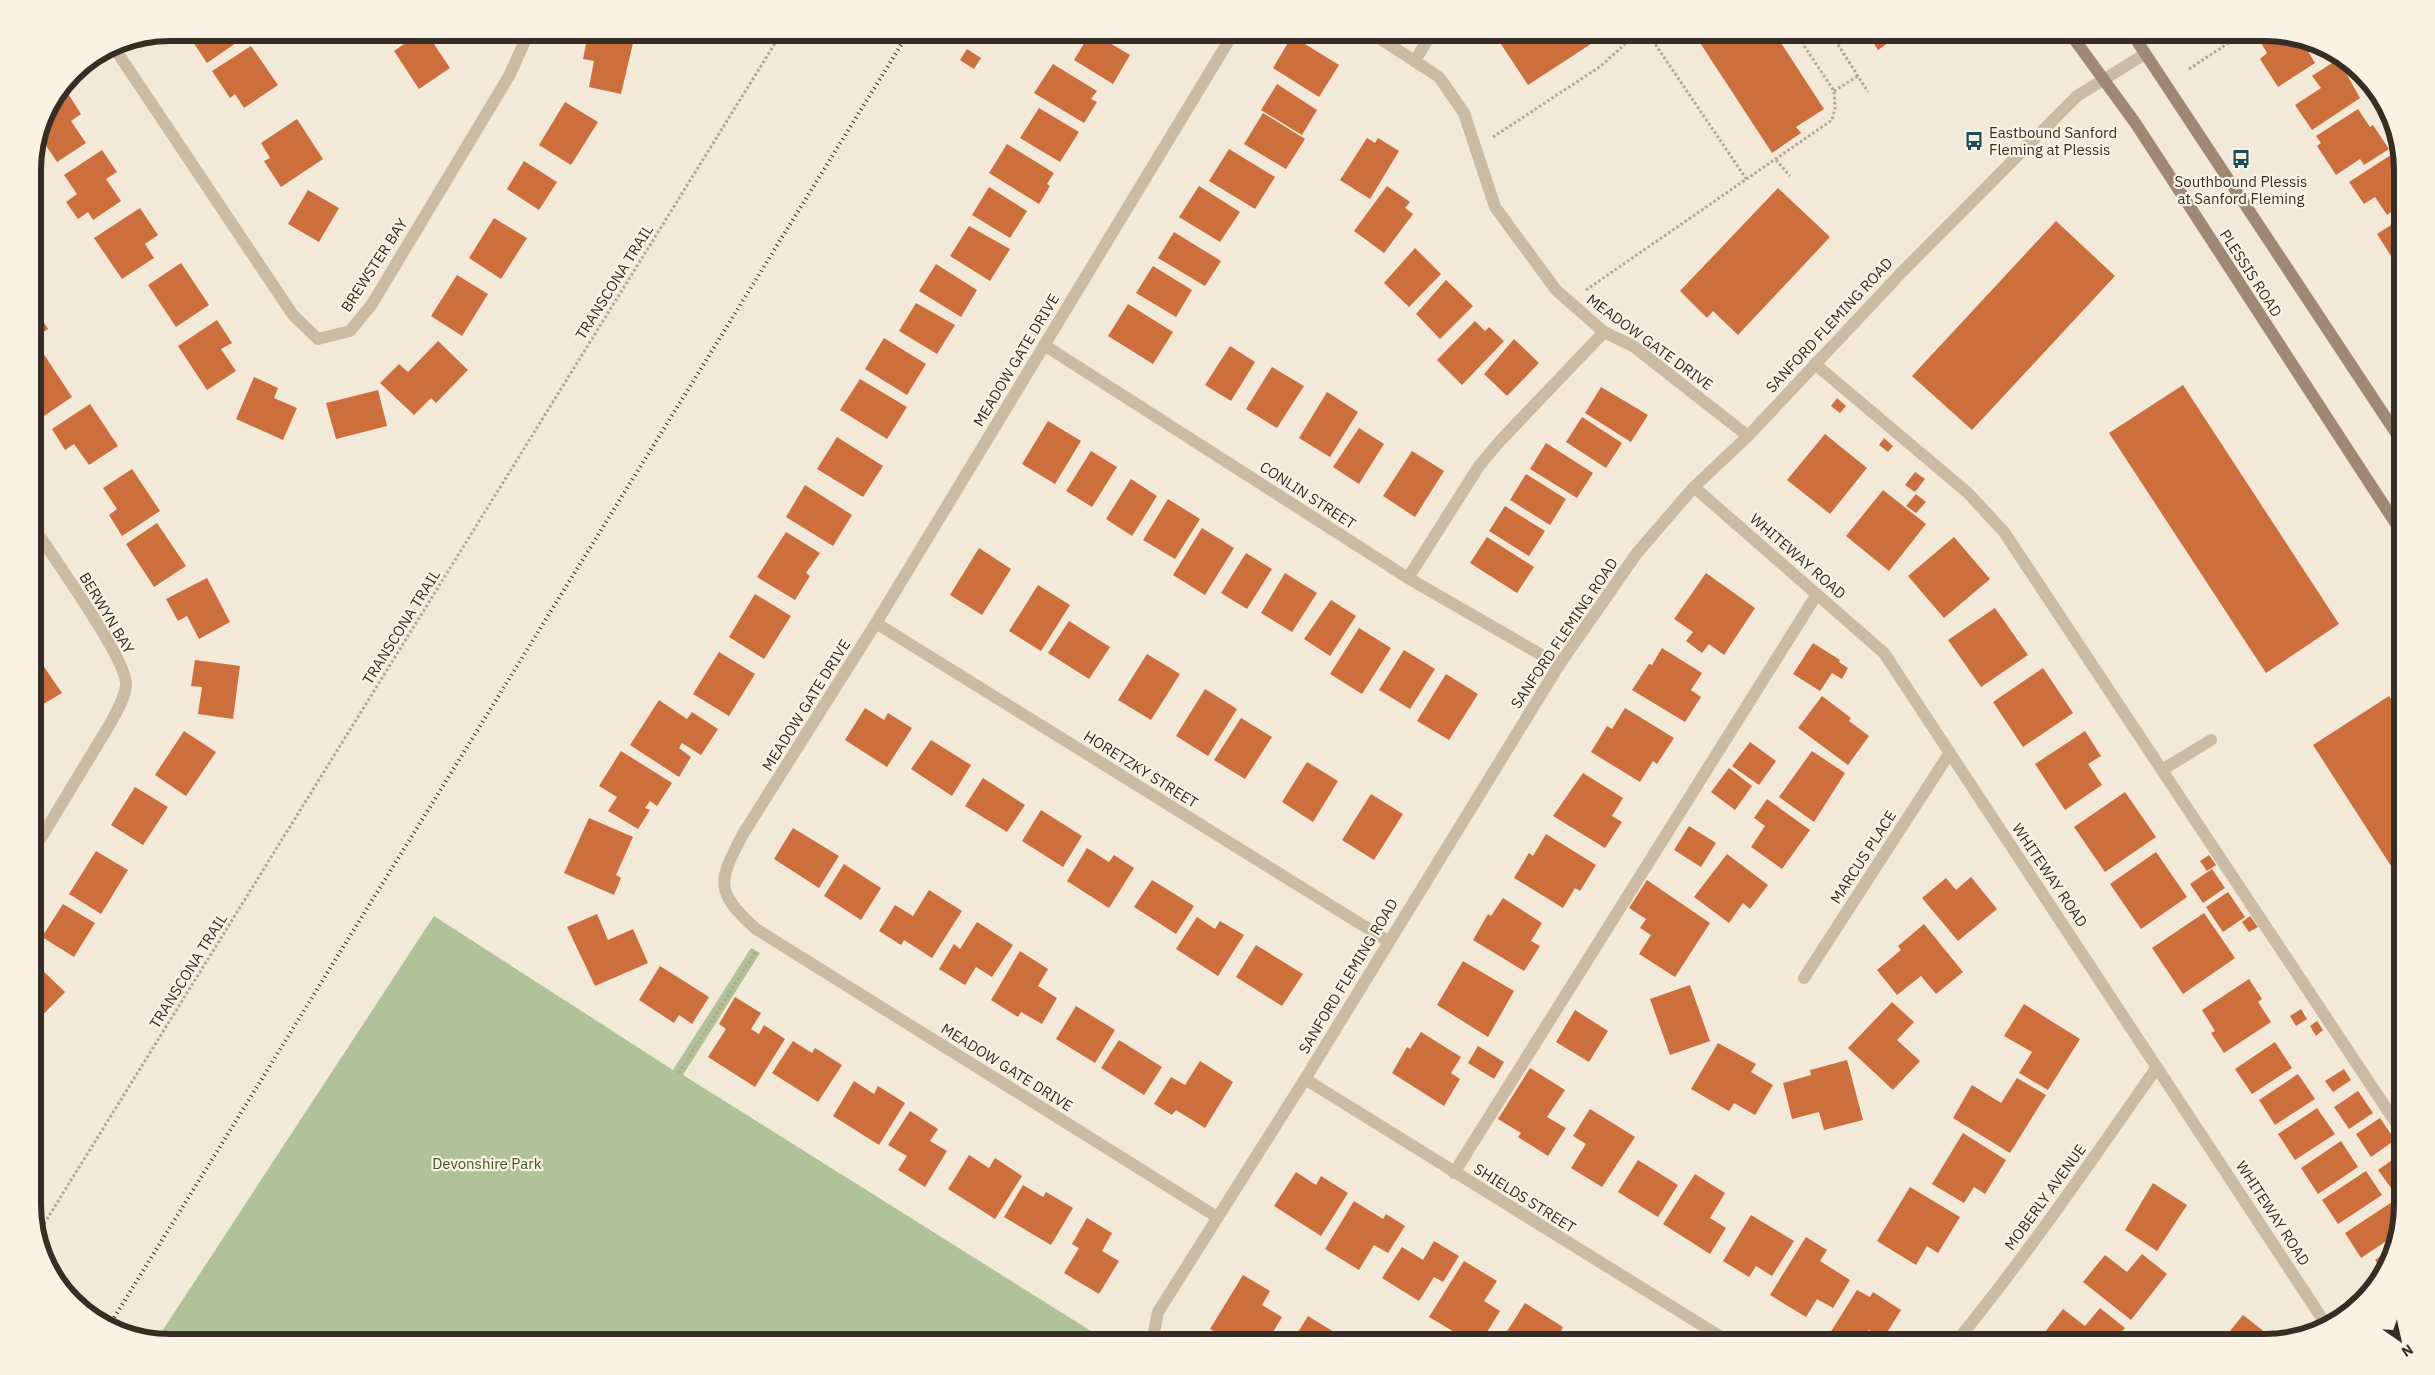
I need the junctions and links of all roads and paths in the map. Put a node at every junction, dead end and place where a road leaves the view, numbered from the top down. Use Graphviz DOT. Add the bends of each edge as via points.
graph roads {
  1 [pos="1228,41"];
  2 [pos="1385,41"];
  3 [pos="1426,41"];
  4 [pos="1628,41"];
  5 [pos="1653,41"];
  6 [pos="1801,41"];
  7 [pos="1836,41"];
  8 [pos="2076,41"];
  9 [pos="2137,41"];
  10 [pos="2231,41"];
  11 [pos="524,42"];
  12 [pos="776,42"];
  13 [pos="118,53"];
  14 [pos="2145,54"];
  15 [pos="1415,61"];
  16 [pos="2189,69"];
  17 [pos="1858,76"];
  18 [pos="2104,78"];
  19 [pos="1834,91"];
  20 [pos="1868,92"];
  21 [pos="1476,149"];
  22 [pos="1776,160"];
  23 [pos="1790,176"];
  24 [pos="1747,180"];
  25 [pos="1569,302"];
  26 [pos="1604,332"];
  27 [pos="1044,345"];
  28 [pos="1815,364"];
  29 [pos="2393,429"];
  30 [pos="1748,436"];
  31 [pos="1694,487"];
  32 [pos="2393,520"];
  33 [pos="42,540"];
  34 [pos="1408,578"];
  35 [pos="1817,594"];
  36 [pos="876,623"];
  37 [pos="1559,665"];
  38 [pos="2211,740"];
  39 [pos="1949,754"];
  40 [pos="2162,770"];
  41 [pos="42,836"];
  42 [pos="766,936"];
  43 [pos="1388,941"];
  44 [pos="1804,978"];
  45 [pos="2157,1067"];
  46 [pos="679,1073"];
  47 [pos="1305,1080"];
  48 [pos="2394,1120"];
  49 [pos="1454,1173"];
  50 [pos="1217,1217"];
  51 [pos="43,1224"];
  52 [pos="2323,1319"];
  53 [pos="1154,1334"];
  54 [pos="1716,1334"];
  55 [pos="1963,1334"];
  1 -- 27 [label="street, MEADOW GATE DRIVE"];
  2 -- 15 [label="street, MEADOW GATE DRIVE"];
  3 -- 15 [label="street"];
  4 -- 21 [label="path" via="1601,66"];
  5 -- 24 [label="path"];
  6 -- 19 [label="path"];
  7 -- 17 [label="path"];
  8 -- 18 [label="main road, PLESSIS ROAD"];
  9 -- 14 [label="main road"];
  10 -- 16 [label="path"];
  11 -- 13 [label="street, BREWSTER BAY" via="509,76 372,304 350,331 318,339 293,315"];
  12 -- 51 [label="path, TRANSCONA TRAIL"];
  14 -- 18 [label="street, SANFORD FLEMING ROAD"];
  14 -- 29 [label="main road"];
  15 -- 21 [label="street, MEADOW GATE DRIVE" via="1440,77 1464,113"];
  17 -- 19 [label="path"];
  17 -- 20 [label="path"];
  18 -- 28 [label="street, SANFORD FLEMING ROAD" via="2077,96"];
  18 -- 32 [label="main road, PLESSIS ROAD"];
  19 -- 22 [label="path" via="1832,120"];
  21 -- 25 [label="street, MEADOW GATE DRIVE" via="1495,207 1556,290"];
  22 -- 23 [label="path"];
  22 -- 24 [label="path"];
  24 -- 25 [label="path"];
  25 -- 26 [label="street, MEADOW GATE DRIVE"];
  26 -- 30 [label="street, MEADOW GATE DRIVE" via="1633,346"];
  26 -- 34 [label="street" via="1479,466"];
  27 -- 34 [label="street, CONLIN STREET"];
  27 -- 36 [label="street, MEADOW GATE DRIVE"];
  28 -- 30 [label="street, SANFORD FLEMING ROAD"];
  28 -- 40 [label="street" via="1968,493 2004,532"];
  30 -- 31 [label="street, SANFORD FLEMING ROAD"];
  31 -- 35 [label="street, WHITEWAY ROAD"];
  31 -- 37 [label="street, SANFORD FLEMING ROAD" via="1637,553"];
  33 -- 41 [label="street, BERWYN BAY" via="117,654 126,684 120,706"];
  34 -- 37 [label="street, CONLIN STREET"];
  35 -- 39 [label="street, WHITEWAY ROAD" via="1884,653"];
  35 -- 49 [label="street"];
  36 -- 42 [label="street, MEADOW GATE DRIVE" via="729,861 723,882 728,900 737,912"];
  36 -- 43 [label="street, HORETZKY STREET"];
  37 -- 43 [label="street, SANFORD FLEMING ROAD"];
  38 -- 40 [label="street"];
  39 -- 44 [label="street, MARCUS PLACE"];
  39 -- 45 [label="street, WHITEWAY ROAD"];
  40 -- 48 [label="street"];
  42 -- 46 [label="path"];
  42 -- 50 [label="street, MEADOW GATE DRIVE"];
  43 -- 47 [label="street, SANFORD FLEMING ROAD"];
  45 -- 52 [label="street, WHITEWAY ROAD"];
  45 -- 55 [label="street, MOBERLY AVENUE" via="1992,1298"];
  47 -- 49 [label="street, SHIELDS STREET"];
  47 -- 50 [label="street, SANFORD FLEMING ROAD"];
  49 -- 54 [label="street, SHIELDS STREET"];
  50 -- 53 [label="street, SANFORD FLEMING ROAD" via="1158,1312"];
}
